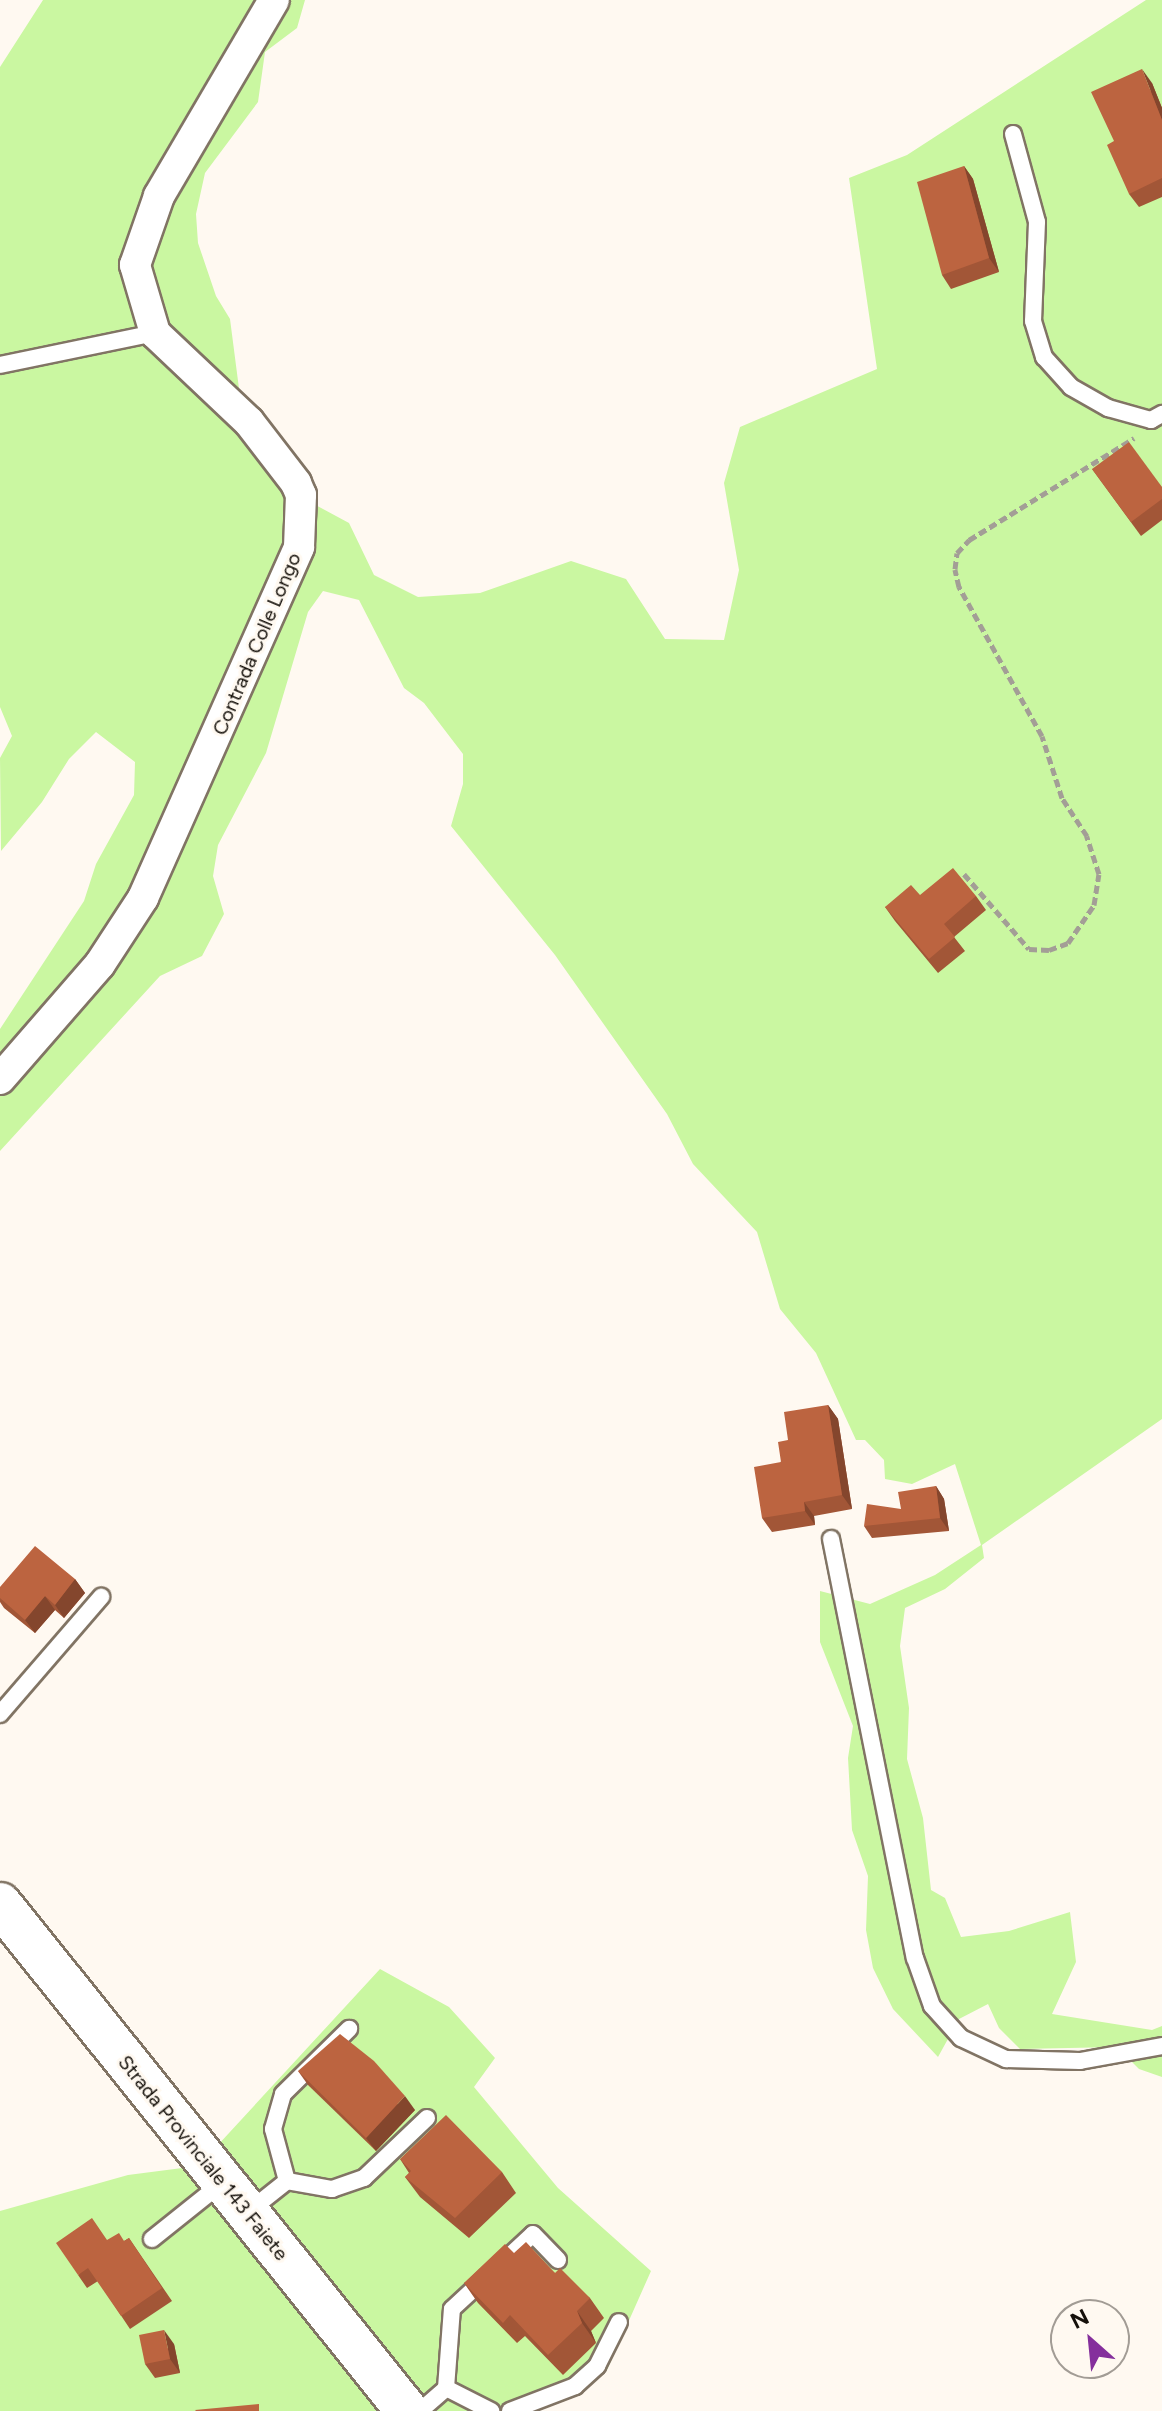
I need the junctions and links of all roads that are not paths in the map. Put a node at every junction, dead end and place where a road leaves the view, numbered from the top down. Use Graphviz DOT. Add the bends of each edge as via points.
graph roads {
  1 [pos="274,0"];
  2 [pos="1013,134"];
  3 [pos="155,333"];
  4 [pos="0,365"];
  5 [pos="1157,417"];
  6 [pos="0,1079"];
  7 [pos="831,1539"];
  8 [pos="101,1597"];
  9 [pos="0,1714"];
  10 [pos="0,1904"];
  11 [pos="349,2029"];
  12 [pos="1162,2046"];
  13 [pos="427,2118"];
  14 [pos="287,2181"];
  15 [pos="235,2198"];
  16 [pos="152,2239"];
  17 [pos="558,2260"];
  18 [pos="619,2322"];
  19 [pos="446,2388"];
  20 [pos="407,2411"];
  21 [pos="420,2411"];
  22 [pos="491,2411"];
  23 [pos="510,2411"];
  1 -- 3 [label="street" via="159,196 135,265"];
  2 -- 5 [label="lane" via="1037,222 1033,321 1044,357 1071,387 1108,408"];
  3 -- 4 [label="lane"];
  3 -- 6 [label="street, Contrada Colle Longo" via="249,422 296,483 301,495 299,547 143,898 100,964"];
  7 -- 12 [label="lane" via="915,1958 932,2006 961,2038 1006,2059 1080,2061"];
  8 -- 9 [label="lane"];
  10 -- 15 [label="main road, Strada Provinciale 143 Faiete"];
  11 -- 14 [label="lane" via="283,2094 273,2129"];
  13 -- 14 [label="lane" via="364,2178 332,2189"];
  14 -- 15 [label="lane"];
  15 -- 16 [label="lane"];
  15 -- 20 [label="main road, Strada Provinciale 143 Faiete"];
  17 -- 19 [label="lane" via="533,2234 452,2309"];
  18 -- 23 [label="lane" via="597,2366 575,2386"];
  19 -- 21 [label="lane"];
  19 -- 22 [label="lane"];
}
